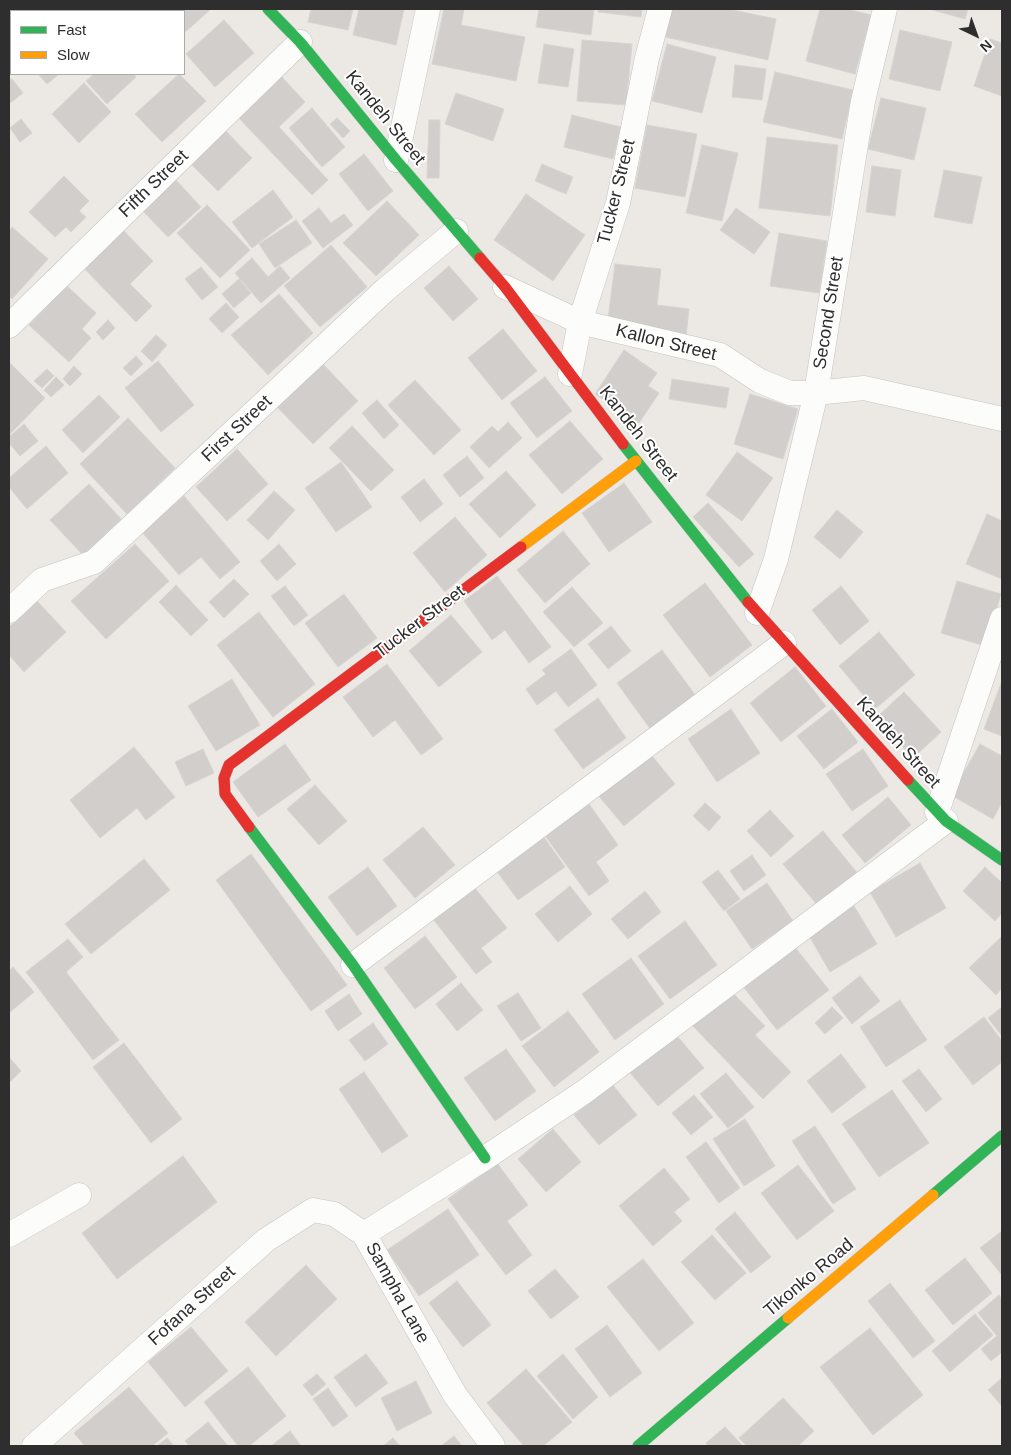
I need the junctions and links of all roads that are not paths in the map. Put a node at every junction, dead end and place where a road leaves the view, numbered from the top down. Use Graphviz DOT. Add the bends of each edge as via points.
graph roads {
  1 [pos="268,9"];
  2 [pos="428,9"];
  3 [pos="660,9"];
  4 [pos="885,9"];
  5 [pos="300,42"];
  6 [pos="396,160"];
  7 [pos="456,231"];
  8 [pos="505,287"];
  9 [pos="580,322"];
  10 [pos="9,326"];
  11 [pos="570,374"];
  12 [pos="816,393"];
  13 [pos="1002,419"];
  14 [pos="636,461"];
  15 [pos="9,611"];
  16 [pos="757,613"];
  17 [pos="1002,619"];
  18 [pos="784,643"];
  19 [pos="942,817"];
  20 [pos="1002,860"];
  21 [pos="353,964"];
  22 [pos="1002,1136"];
  23 [pos="485,1158"];
  24 [pos="79,1196"];
  25 [pos="364,1234"];
  26 [pos="9,1235"];
  27 [pos="34,1446"];
  28 [pos="494,1446"];
  29 [pos="638,1446"];
  1 -- 5 [label="street, Kandeh Street"];
  2 -- 6 [label="street"];
  3 -- 9 [label="street, Tucker Street" via="618,202"];
  4 -- 12 [label="street, Second Street" via="864,101"];
  5 -- 6 [label="street, Kandeh Street"];
  5 -- 10 [label="street, Fifth Street"];
  6 -- 7 [label="street, Kandeh Street"];
  7 -- 8 [label="street, Kandeh Street"];
  7 -- 15 [label="street, First Street" via="385,290 94,562 42,580"];
  8 -- 9 [label="street, Kallon Street"];
  8 -- 11 [label="street, Kandeh Street"];
  9 -- 11 [label="street, Tucker Street"];
  9 -- 12 [label="street, Kallon Street" via="720,355 760,381 782,390"];
  11 -- 14 [label="street, Kandeh Street"];
  12 -- 13 [label="street, Kallon Street" via="864,388"];
  12 -- 16 [label="street, Second Street" via="776,559"];
  14 -- 16 [label="street, Kandeh Street"];
  14 -- 21 [label="street, Tucker Street" via="229,765 224,778 225,794"];
  16 -- 18 [label="street, Kandeh Street"];
  17 -- 19 [label="street"];
  18 -- 19 [label="street, Kandeh Street"];
  18 -- 21 [label="street"];
  19 -- 20 [label="street, Kandeh Street"];
  19 -- 23 [label="street, Sampha Lane" via="584,1092"];
  21 -- 23 [label="street"];
  22 -- 29 [label="street, Tikonko Road"];
  23 -- 25 [label="street, Sampha Lane"];
  24 -- 26 [label="street"];
  25 -- 27 [label="street, Fofana Street" via="334,1214 313,1210 266,1240"];
  25 -- 28 [label="street, Sampha Lane" via="455,1395"];
}
